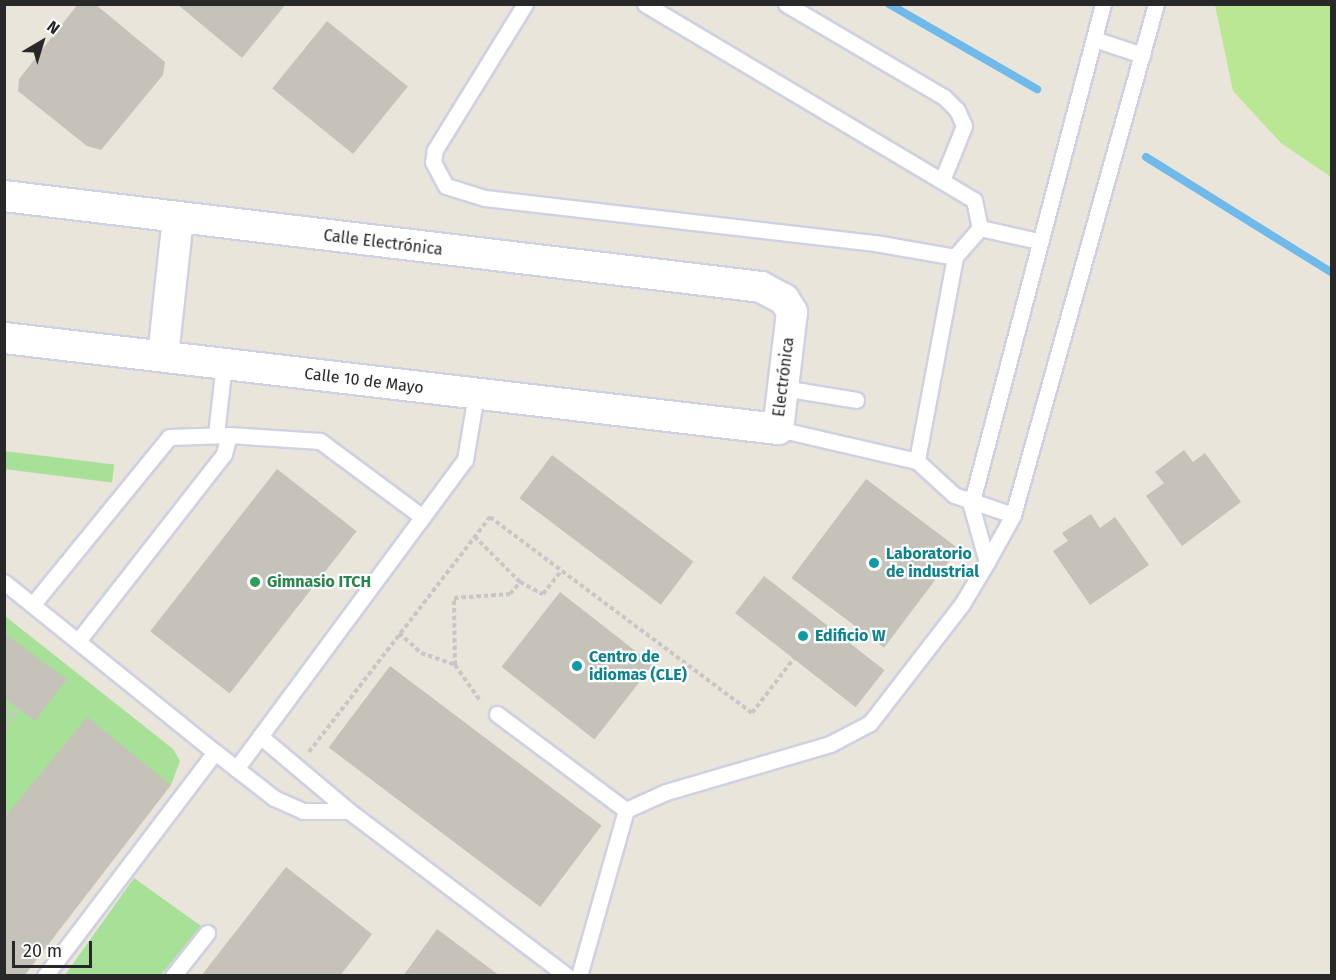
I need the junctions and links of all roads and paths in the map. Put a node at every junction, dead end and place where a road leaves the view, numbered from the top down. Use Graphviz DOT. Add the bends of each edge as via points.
graph roads {
  1 [pos="525,4"];
  2 [pos="645,4"];
  3 [pos="786,4"];
  4 [pos="1103,4"];
  5 [pos="1156,4"];
  6 [pos="1094,39"];
  7 [pos="1142,55"];
  8 [pos="942,178"];
  9 [pos="4,196"];
  10 [pos="178,219"];
  11 [pos="980,228"];
  12 [pos="1038,241"];
  13 [pos="955,257"];
  14 [pos="761,287"];
  15 [pos="4,338"];
  16 [pos="163,356"];
  17 [pos="224,364"];
  18 [pos="783,388"];
  19 [pos="476,394"];
  20 [pos="856,400"];
  21 [pos="724,424"];
  22 [pos="778,429"];
  23 [pos="223,434"];
  24 [pos="917,461"];
  25 [pos="971,505"];
  26 [pos="1013,515"];
  27 [pos="421,516"];
  28 [pos="474,536"];
  29 [pos="987,562"];
  30 [pos="561,571"];
  31 [pos="4,582"];
  32 [pos="520,582"];
  33 [pos="33,604"];
  34 [pos="399,633"];
  35 [pos="80,638"];
  36 [pos="794,658"];
  37 [pos="455,665"];
  38 [pos="4,708"];
  39 [pos="18,708"];
  40 [pos="497,714"];
  41 [pos="14,715"];
  42 [pos="4,728"];
  43 [pos="260,736"];
  44 [pos="215,752"];
  45 [pos="298,766"];
  46 [pos="236,769"];
  47 [pos="626,810"];
  48 [pos="349,811"];
  49 [pos="207,933"];
  50 [pos="49,974"];
  51 [pos="173,975"];
  52 [pos="567,975"];
  53 [pos="579,975"];
  1 -- 13 [label="lane" via="435,150 433,162 446,186 485,198 875,243"];
  2 -- 8 [label="lane"];
  3 -- 8 [label="lane" via="944,97 957,110 964,126"];
  4 -- 6 [label="lane"];
  5 -- 7 [label="lane"];
  6 -- 7 [label="lane"];
  6 -- 12 [label="lane"];
  7 -- 26 [label="lane"];
  8 -- 11 [label="lane" via="974,200"];
  9 -- 10 [label="street, Calle Electrónica"];
  10 -- 14 [label="street, Calle Electrónica"];
  10 -- 16 [label="street"];
  11 -- 12 [label="lane"];
  11 -- 13 [label="lane"];
  12 -- 25 [label="lane"];
  13 -- 24 [label="lane"];
  14 -- 18 [label="street, Electrónica" via="778,294 791,309"];
  15 -- 16 [label="street, Calle 10 de Mayo"];
  16 -- 17 [label="street, Calle 10 de Mayo"];
  17 -- 19 [label="street, Calle 10 de Mayo"];
  17 -- 23 [label="lane"];
  18 -- 20 [label="lane"];
  18 -- 22 [label="street, Electrónica"];
  19 -- 21 [label="street, Calle 10 de Mayo"];
  19 -- 27 [label="lane" via="469,451"];
  21 -- 22 [label="street, Electrónica"];
  22 -- 24 [label="lane"];
  23 -- 27 [label="lane" via="320,441"];
  23 -- 33 [label="lane" via="169,437"];
  23 -- 35 [label="lane" via="224,454"];
  24 -- 25 [label="lane"];
  25 -- 26 [label="lane"];
  25 -- 29 [label="lane"];
  26 -- 29 [label="lane"];
  27 -- 43 [label="lane"];
  28 -- 30 [label="path" via="490,517"];
  28 -- 32 [label="path"];
  28 -- 34 [label="path"];
  29 -- 47 [label="lane" via="942,632 870,723 830,744 666,792"];
  30 -- 32 [label="path" via="543,594"];
  30 -- 36 [label="path" via="752,713"];
  31 -- 33 [label="lane"];
  32 -- 37 [label="path" via="510,594 454,598"];
  33 -- 35 [label="lane"];
  34 -- 37 [label="path" via="422,653"];
  34 -- 45 [label="path"];
  35 -- 44 [label="lane"];
  37 -- 40 [label="path" via="470,693"];
  38 -- 41 [label="path"];
  39 -- 41 [label="path"];
  40 -- 47 [label="lane"];
  41 -- 42 [label="path"];
  43 -- 45 [label="lane"];
  43 -- 46 [label="lane"];
  44 -- 46 [label="lane"];
  44 -- 50 [label="lane"];
  45 -- 48 [label="lane"];
  46 -- 48 [label="lane" via="274,798 303,811"];
  47 -- 53 [label="lane"];
  48 -- 52 [label="lane"];
  49 -- 51 [label="lane"];
}
